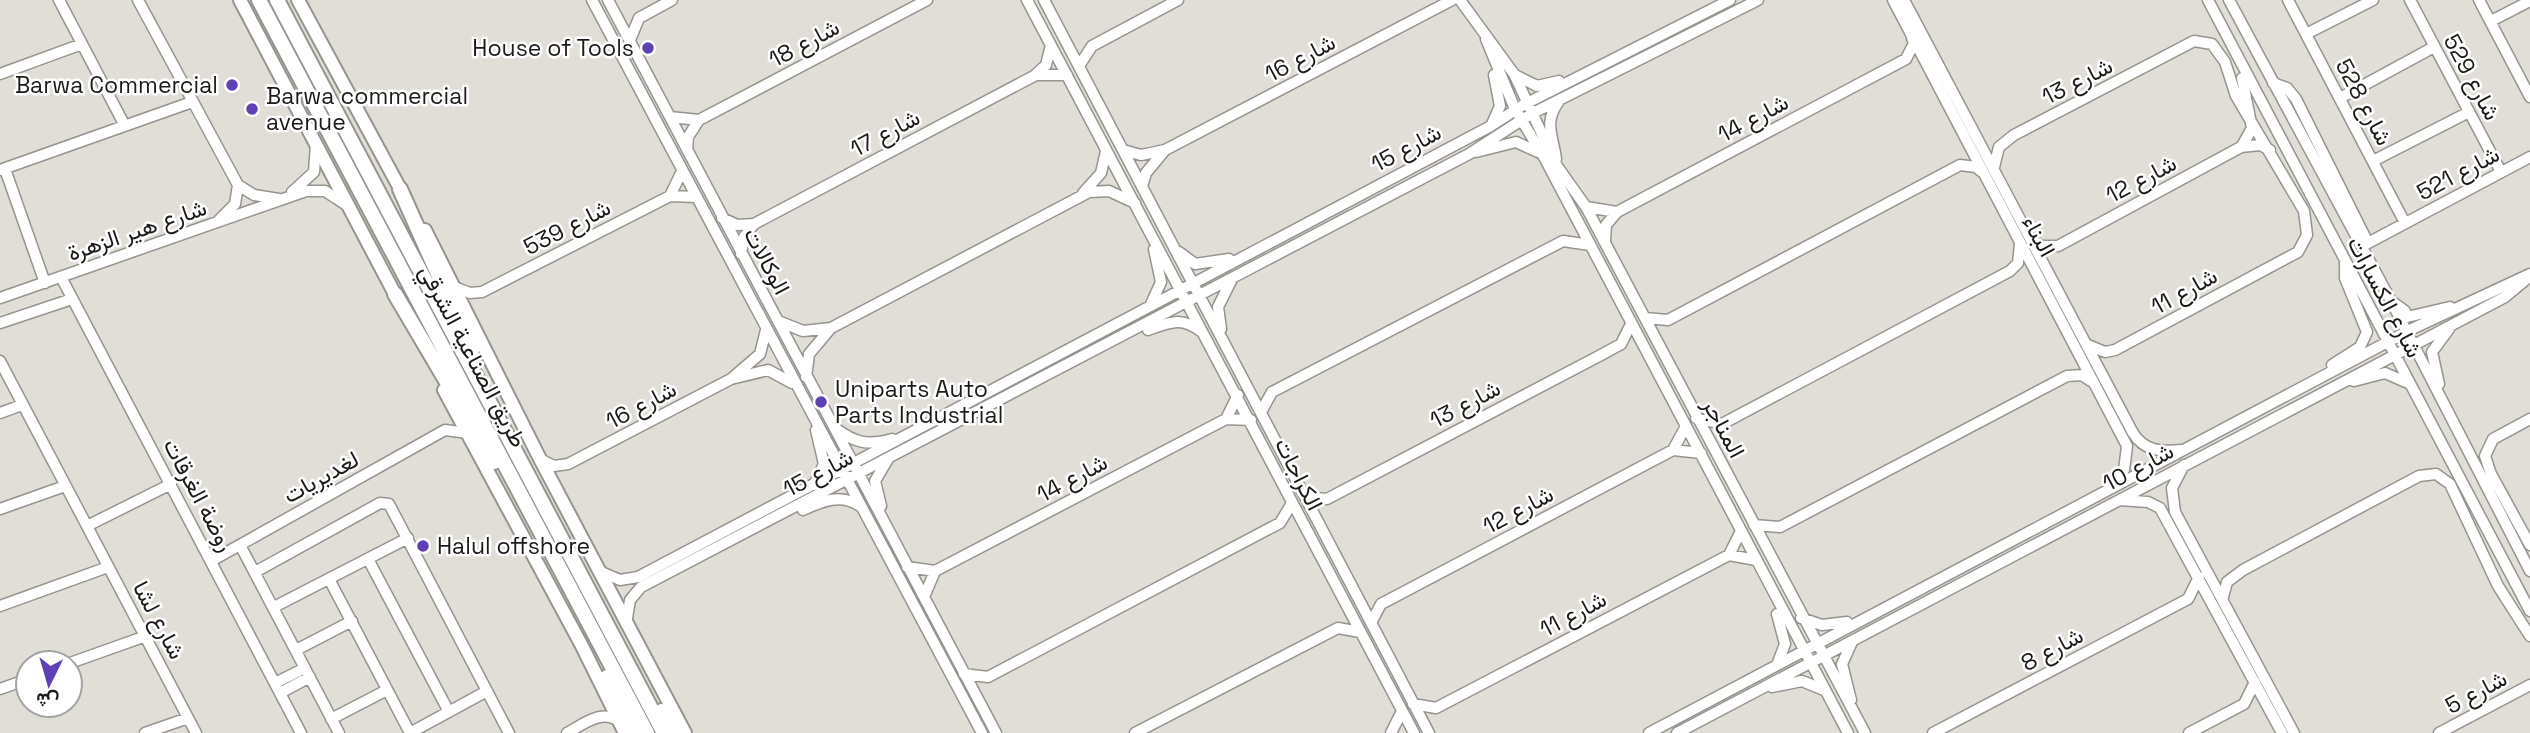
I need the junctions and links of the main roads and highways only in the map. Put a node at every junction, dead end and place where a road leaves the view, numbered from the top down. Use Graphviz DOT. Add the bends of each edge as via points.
graph roads {
  1 [pos="240,0"];
  2 [pos="248,0"];
  3 [pos="259,0"];
  4 [pos="277,0"];
  5 [pos="298,0"];
  6 [pos="247,14"];
  7 [pos="400,190"];
  8 [pos="395,294"];
  9 [pos="492,404"];
  10 [pos="530,512"];
  11 [pos="571,592"];
  12 [pos="635,676"];
  13 [pos="622,727"];
  14 [pos="634,733"];
  15 [pos="647,733"];
  16 [pos="664,733"];
  17 [pos="676,733"];
  18 [pos="685,733"];
  1 -- 6 [label="main road, طريق الصناعية الشرقي"];
  2 -- 6 [label="main road"];
  3 -- 10 [label="highway, طريق الصناعية الشرقي"];
  4 -- 9 [label="highway, طريق الصناعية الشرقي"];
  5 -- 7 [label="main road, طريق الصناعية الشرقي"];
  6 -- 8 [label="main road, طريق الصناعية الشرقي"];
  7 -- 9 [label="highway"];
  7 -- 18 [label="main road, طريق الصناعية الشرقي"];
  8 -- 10 [label="highway" via="488,452"];
  8 -- 13 [label="main road, طريق الصناعية الشرقي"];
  9 -- 12 [label="highway, طريق الصناعية الشرقي"];
  10 -- 11 [label="highway, طريق الصناعية الشرقي"];
  11 -- 14 [label="highway"];
  11 -- 15 [label="highway, طريق الصناعية الشرقي"];
  12 -- 16 [label="highway, طريق الصناعية الشرقي"];
  12 -- 17 [label="highway"];
}
